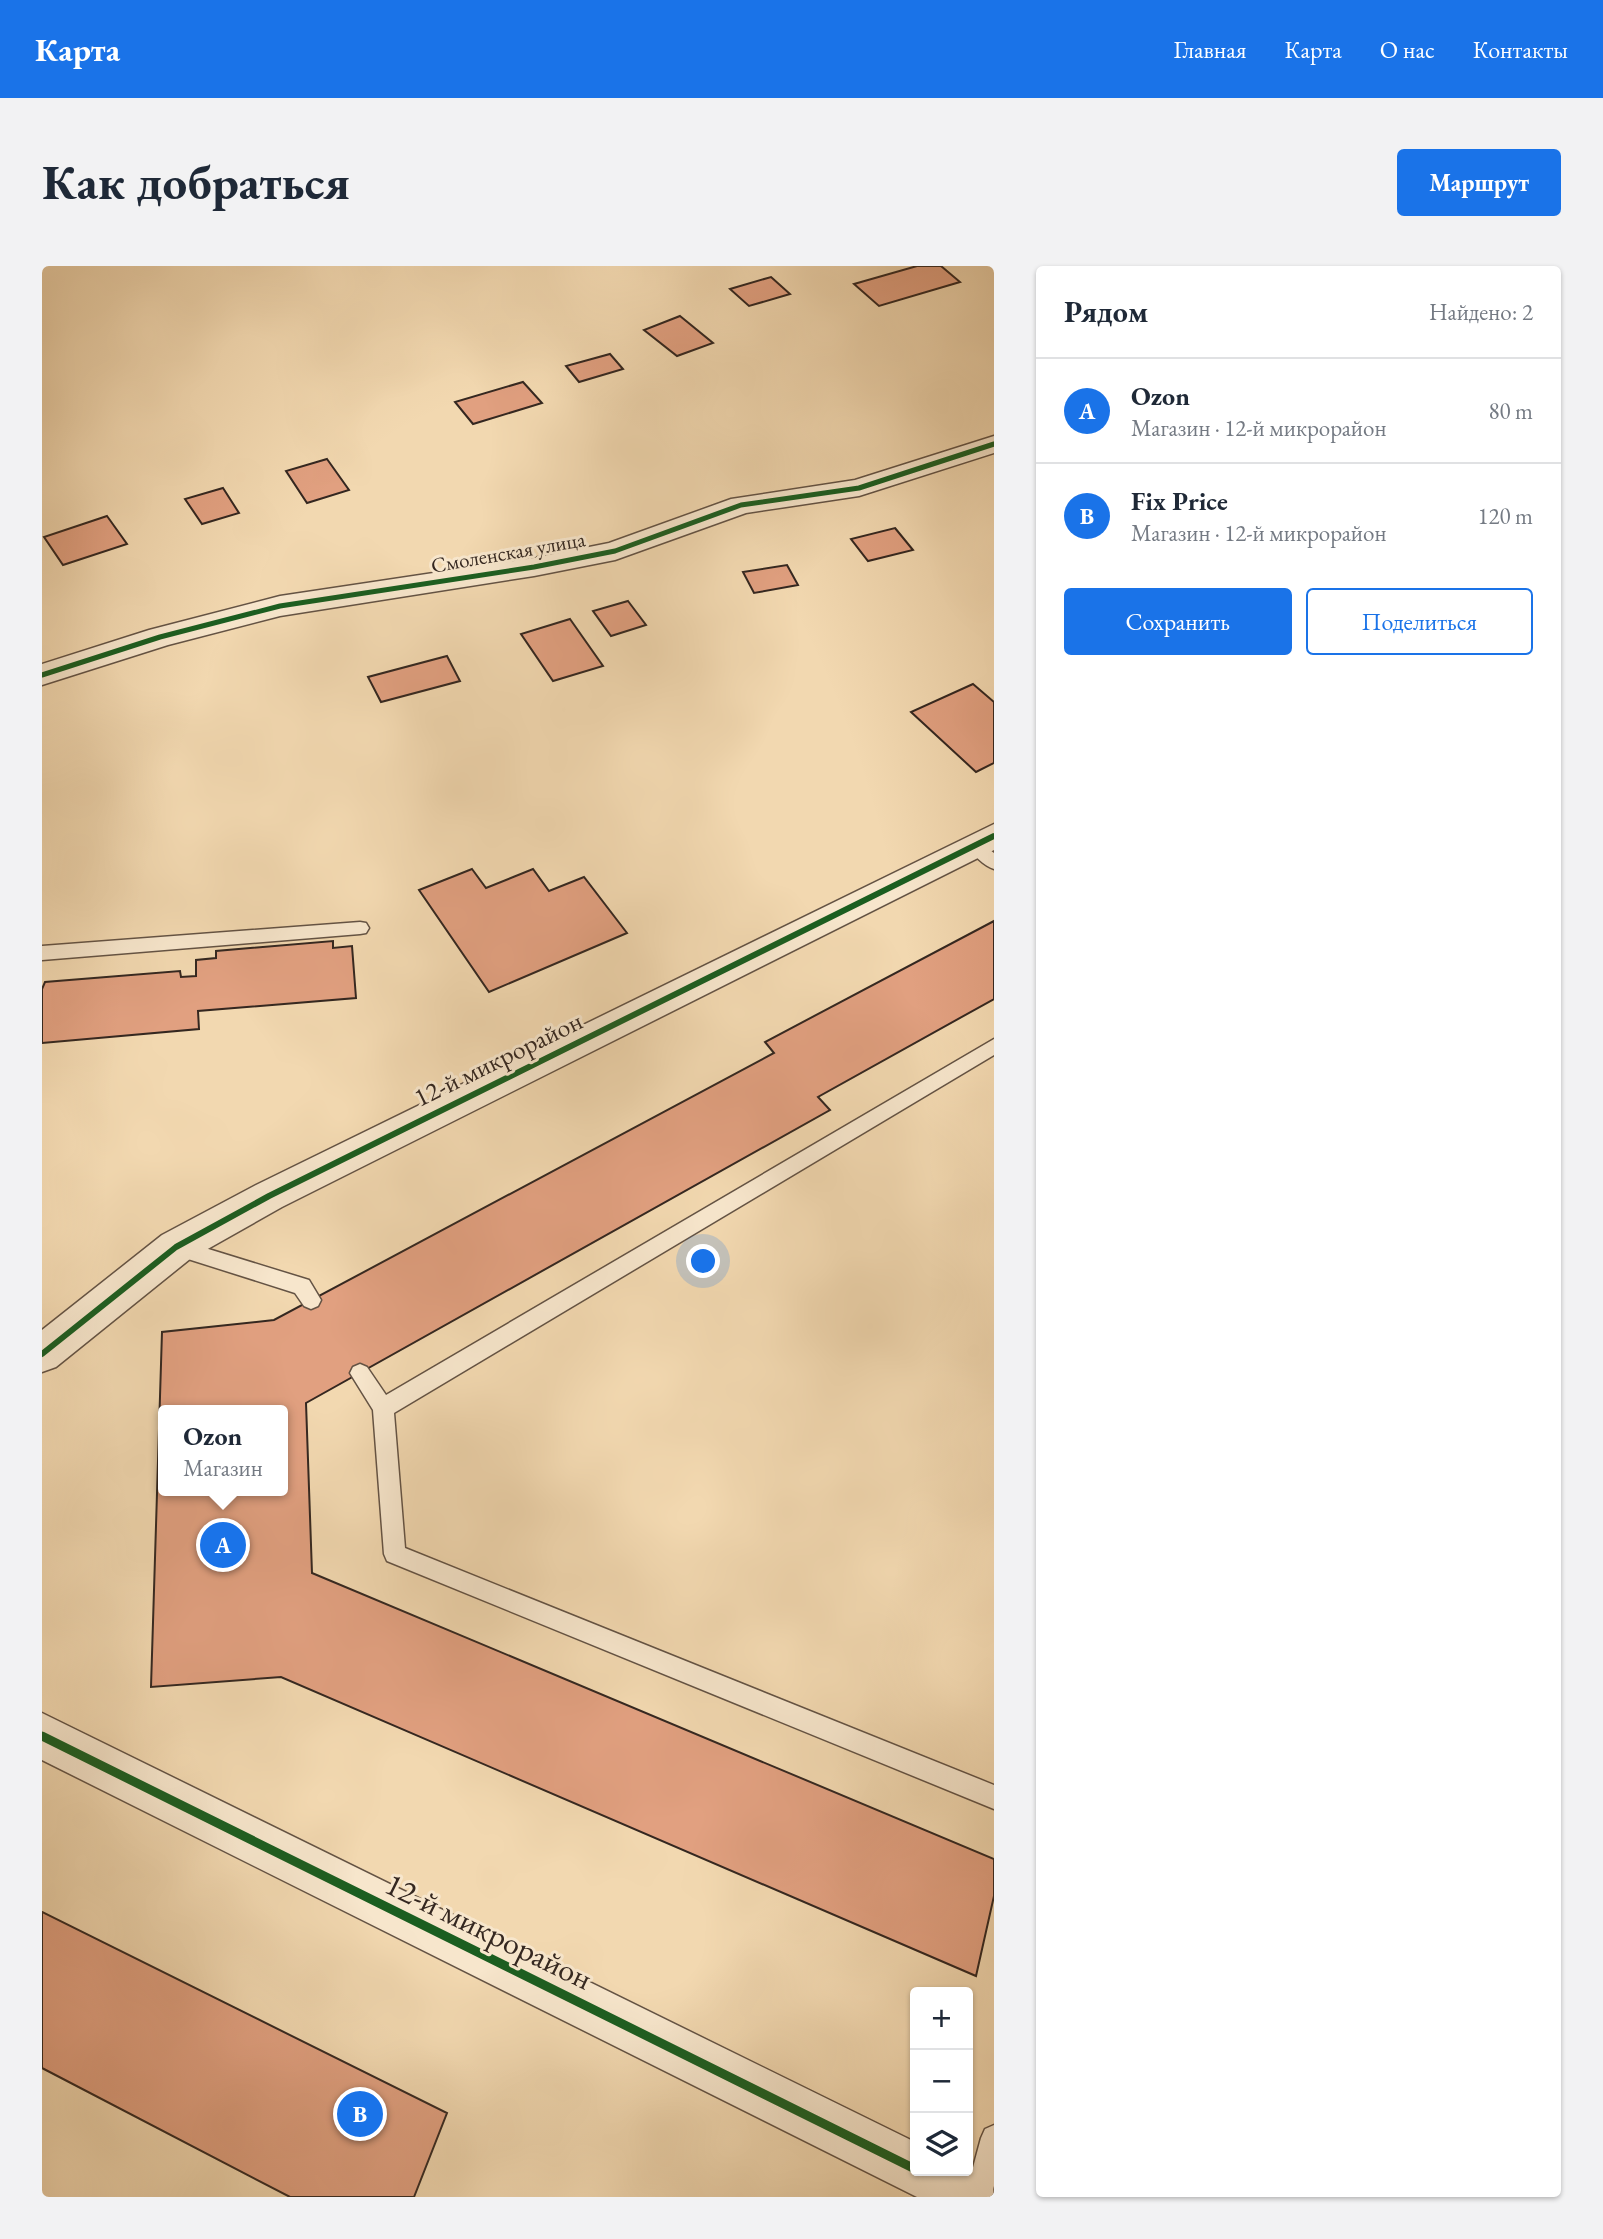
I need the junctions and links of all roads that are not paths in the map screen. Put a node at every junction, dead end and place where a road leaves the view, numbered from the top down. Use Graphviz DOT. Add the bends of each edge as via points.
graph roads {
  1 [pos="988,442"];
  2 [pos="42,675"];
  3 [pos="988,848"];
  4 [pos="360,928"];
  5 [pos="42,953"];
  6 [pos="994,1046"];
  7 [pos="176,1247"];
  8 [pos="311,1300"];
  9 [pos="42,1354"];
  10 [pos="360,1373"];
  11 [pos="383,1408"];
  12 [pos="42,1736"];
  13 [pos="994,1797"];
  14 [pos="994,2138"];
  15 [pos="910,2167"];
  16 [pos="929,2176"];
  17 [pos="973,2197"];
  18 [pos="978,2197"];
  1 -- 2 [label="street, Смоленская улица" via="859,488 741,505 615,551 280,606 160,637"];
  3 -- 7 [label="street, 12-й микрорайон" via="268,1196"];
  4 -- 5 [label="lane"];
  6 -- 11 [label="lane"];
  7 -- 8 [label="lane" via="302,1286"];
  7 -- 9 [label="street, 12-й микрорайон"];
  10 -- 11 [label="lane"];
  11 -- 13 [label="lane" via="395,1554"];
  12 -- 15 [label="street, 12-й микрорайон"];
  14 -- 18 [label="lane"];
  16 -- 17 [label="street, 12-й микрорайон"];
}
